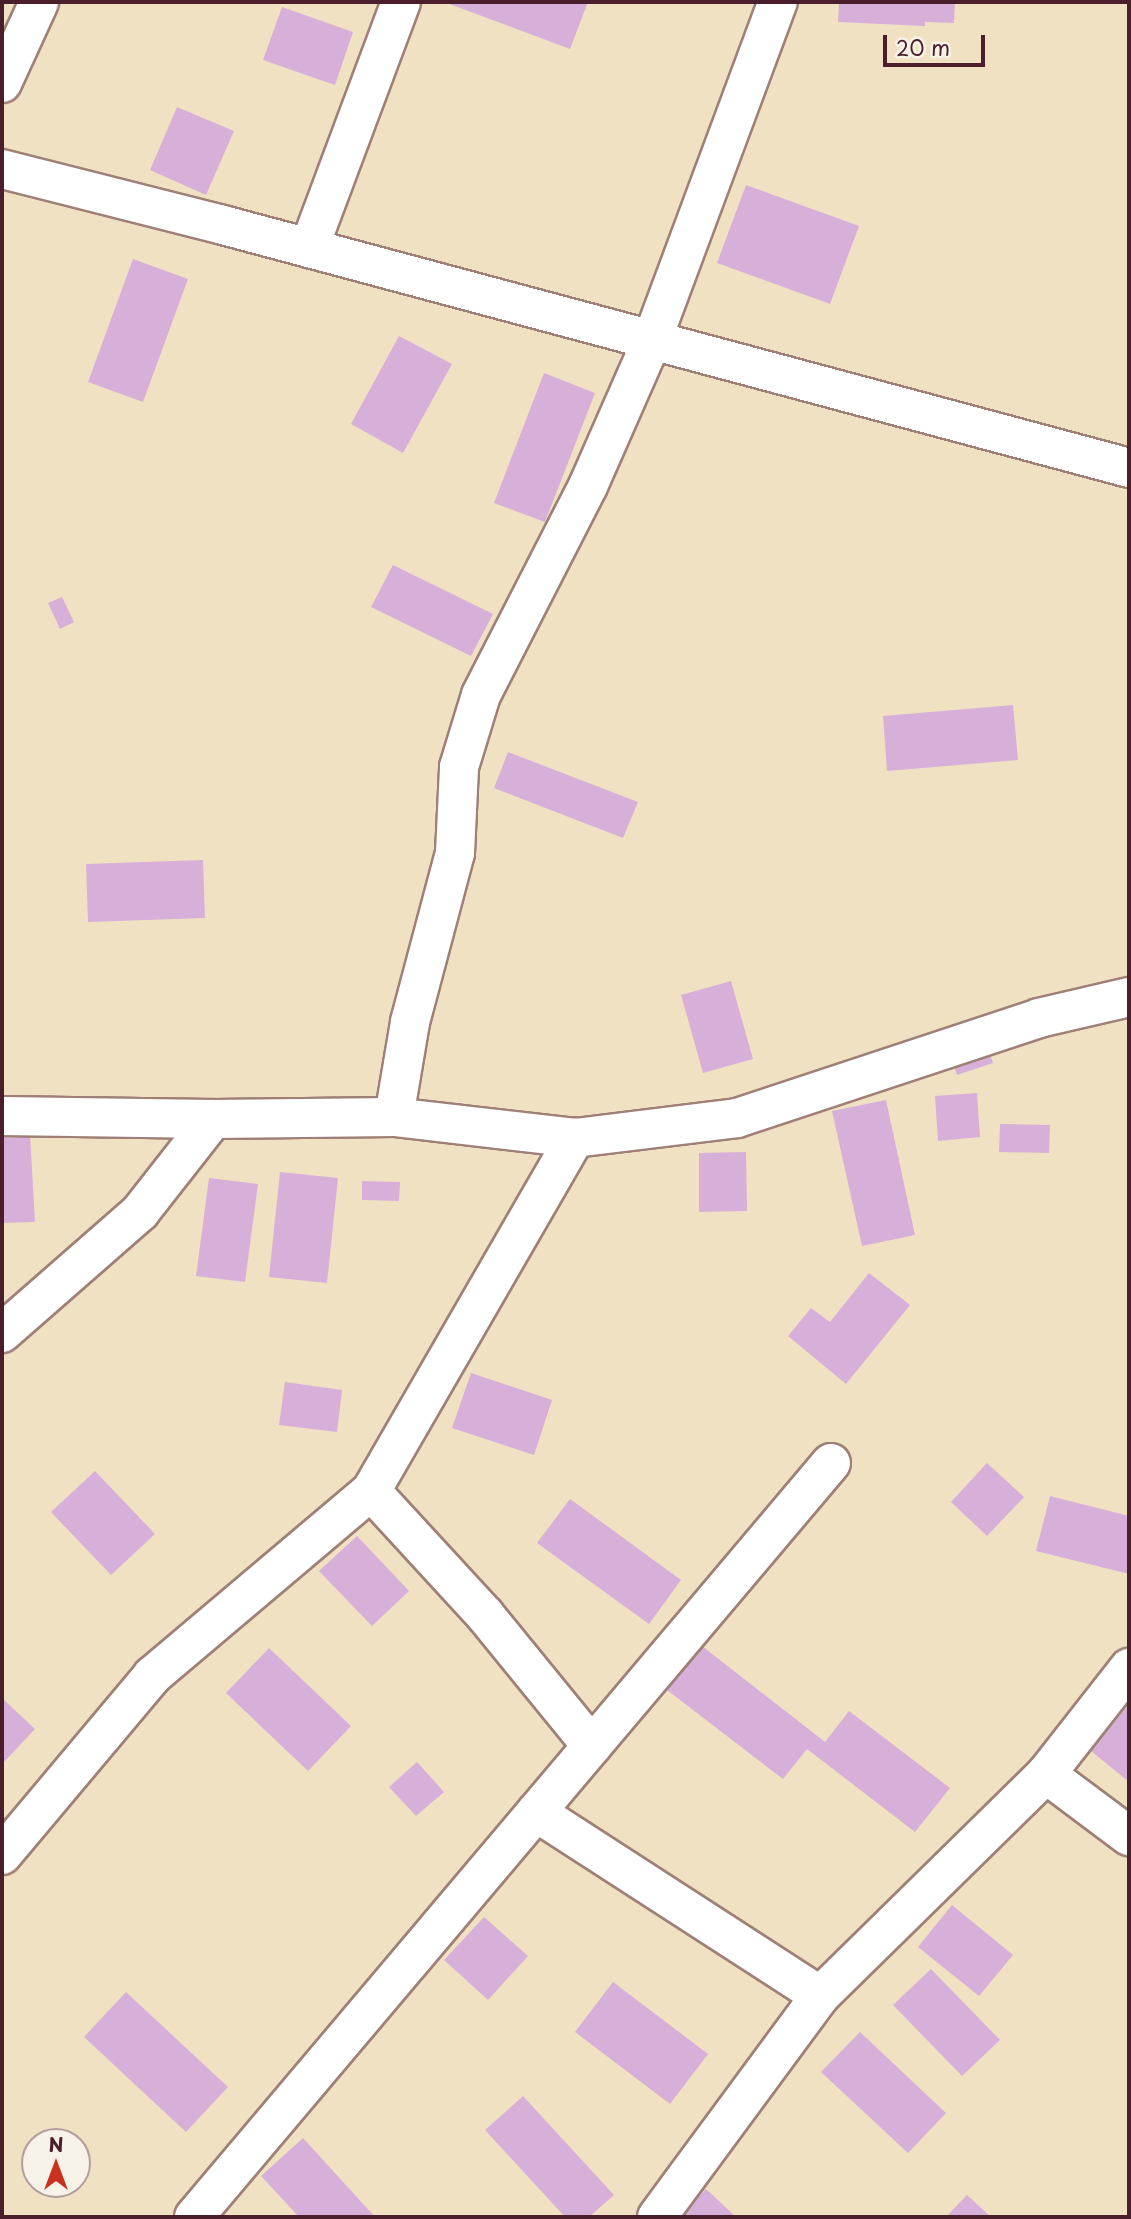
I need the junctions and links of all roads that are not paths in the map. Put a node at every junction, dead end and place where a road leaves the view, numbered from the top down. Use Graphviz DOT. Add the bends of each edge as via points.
graph roads {
  1 [pos="39,2"];
  2 [pos="401,2"];
  3 [pos="778,2"];
  4 [pos="2,83"];
  5 [pos="2,169"];
  6 [pos="309,248"];
  7 [pos="652,340"];
  8 [pos="1129,468"];
  9 [pos="1129,997"];
  10 [pos="2,1116"];
  11 [pos="394,1116"];
  12 [pos="213,1119"];
  13 [pos="575,1138"];
  14 [pos="2,1333"];
  15 [pos="831,1463"];
  16 [pos="371,1491"];
  17 [pos="1129,1668"];
  18 [pos="592,1746"];
  19 [pos="1046,1774"];
  20 [pos="536,1812"];
  21 [pos="1129,1836"];
  22 [pos="2,1855"];
  23 [pos="820,1996"];
  24 [pos="194,2217"];
  25 [pos="657,2217"];
  1 -- 4 [label="street"];
  2 -- 6 [label="street"];
  3 -- 7 [label="street"];
  5 -- 6 [label="street"];
  6 -- 7 [label="street"];
  7 -- 8 [label="street"];
  7 -- 11 [label="street" via="588,486 481,695 459,767 455,853 410,1021"];
  9 -- 13 [label="street" via="1039,1018 737,1118"];
  10 -- 12 [label="street"];
  11 -- 12 [label="street"];
  11 -- 13 [label="street"];
  12 -- 14 [label="street" via="140,1212"];
  13 -- 16 [label="street"];
  15 -- 18 [label="street"];
  16 -- 18 [label="street" via="485,1615"];
  16 -- 22 [label="street" via="152,1676"];
  17 -- 19 [label="street"];
  18 -- 20 [label="street"];
  19 -- 21 [label="street"];
  19 -- 23 [label="street"];
  20 -- 23 [label="street"];
  20 -- 24 [label="street"];
  23 -- 25 [label="street"];
}
